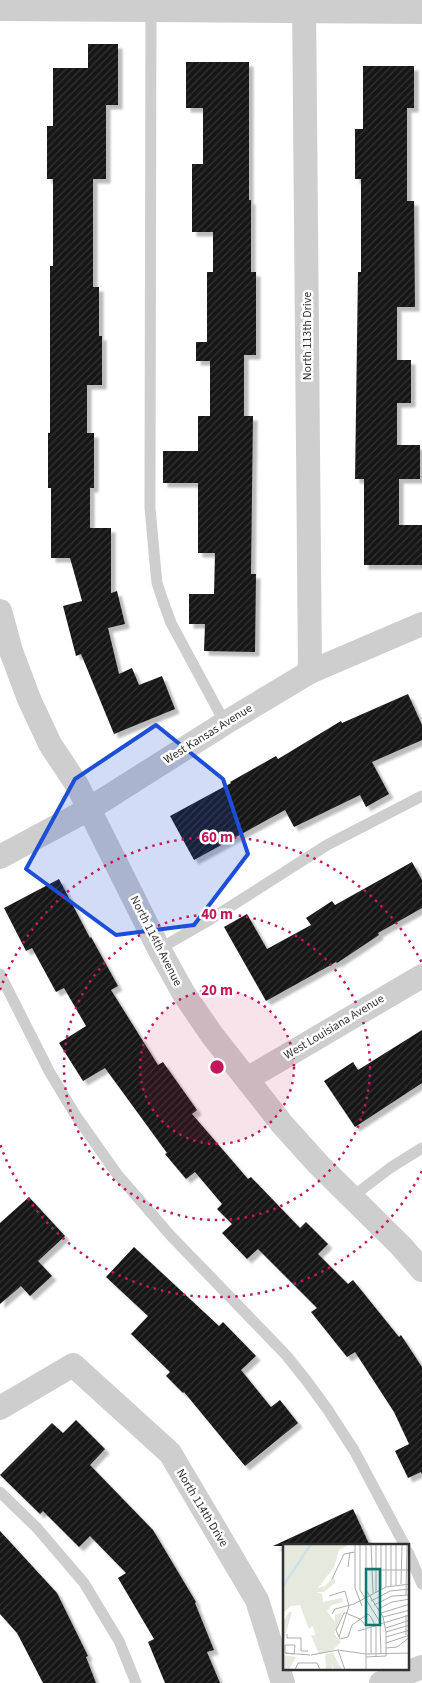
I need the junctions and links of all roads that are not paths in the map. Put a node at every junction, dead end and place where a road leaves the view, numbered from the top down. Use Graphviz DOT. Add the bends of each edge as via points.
graph roads {
  1 [pos="151,5"];
  2 [pos="304,5"];
  3 [pos="0,9"];
  4 [pos="422,12"];
  5 [pos="0,611"];
  6 [pos="422,624"];
  7 [pos="310,672"];
  8 [pos="225,722"];
  9 [pos="422,796"];
  10 [pos="89,809"];
  11 [pos="0,857"];
  12 [pos="159,949"];
  13 [pos="0,974"];
  14 [pos="422,976"];
  15 [pos="247,1079"];
  16 [pos="422,1148"];
  17 [pos="352,1197"];
  18 [pos="422,1270"];
  19 [pos="0,1408"];
  20 [pos="0,1492"];
  21 [pos="404,1544"];
  22 [pos="410,1557"];
  23 [pos="422,1584"];
  24 [pos="422,1667"];
  25 [pos="136,1683"];
  26 [pos="283,1683"];
  27 [pos="382,1683"];
  1 -- 2 [label="street"];
  1 -- 3 [label="street"];
  1 -- 8 [label="lane" via="150,508 156,573 171,623"];
  2 -- 4 [label="street"];
  2 -- 7 [label="street, North 113th Drive"];
  5 -- 10 [label="street, North 114th Avenue" via="29,699 50,744"];
  6 -- 7 [label="street, West Kansas Avenue"];
  7 -- 8 [label="street, West Kansas Avenue"];
  8 -- 10 [label="street, West Kansas Avenue"];
  9 -- 12 [label="lane" via="327,845"];
  10 -- 11 [label="street, West Kansas Avenue"];
  10 -- 12 [label="street, North 114th Avenue"];
  12 -- 15 [label="street, North 114th Avenue" via="184,994"];
  13 -- 21 [label="lane" via="49,1071 117,1174 306,1380 355,1452"];
  14 -- 15 [label="street, West Louisiana Avenue"];
  15 -- 17 [label="street, North 114th Avenue" via="282,1124"];
  16 -- 17 [label="lane"];
  17 -- 18 [label="street, North 114th Avenue"];
  19 -- 26 [label="street, North 114th Drive" via="73,1365 170,1453 258,1600"];
  20 -- 25 [label="lane" via="37,1528 84,1583 119,1641"];
  22 -- 23 [label="lane"];
  24 -- 27 [label="street"];
}
